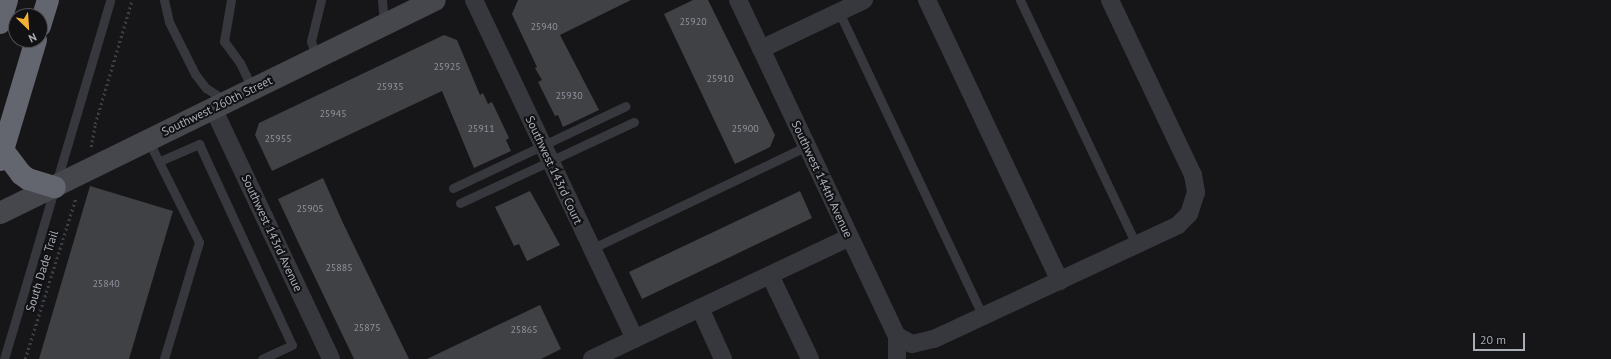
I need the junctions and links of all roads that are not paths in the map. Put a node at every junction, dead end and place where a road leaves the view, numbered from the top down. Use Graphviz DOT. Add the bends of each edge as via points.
graph roads {
  1 [pos="110,0"];
  2 [pos="164,0"];
  3 [pos="231,0"];
  4 [pos="321,0"];
  5 [pos="382,0"];
  6 [pos="435,0"];
  7 [pos="474,0"];
  8 [pos="738,0"];
  9 [pos="864,0"];
  10 [pos="927,0"];
  11 [pos="1020,0"];
  12 [pos="1110,0"];
  13 [pos="408,6"];
  14 [pos="839,12"];
  15 [pos="384,25"];
  16 [pos="34,48"];
  17 [pos="761,49"];
  18 [pos="316,58"];
  19 [pos="252,88"];
  20 [pos="219,104"];
  21 [pos="626,106"];
  22 [pos="634,122"];
  23 [pos="148,140"];
  24 [pos="807,146"];
  25 [pos="546,153"];
  26 [pos="2,155"];
  27 [pos="160,161"];
  28 [pos="55,187"];
  29 [pos="452,188"];
  30 [pos="460,203"];
  31 [pos="0,213"];
  32 [pos="850,237"];
  33 [pos="1136,244"];
  34 [pos="591,249"];
  35 [pos="770,275"];
  36 [pos="1060,280"];
  37 [pos="700,308"];
  38 [pos="983,317"];
  39 [pos="897,336"];
  40 [pos="635,339"];
  41 [pos="4,359"];
  42 [pos="164,359"];
  43 [pos="262,359"];
  44 [pos="331,359"];
  45 [pos="592,359"];
  46 [pos="724,359"];
  47 [pos="810,359"];
  48 [pos="897,359"];
  1 -- 28 [label="lane"];
  2 -- 20 [label="lane" via="169,22 195,74"];
  3 -- 19 [label="lane" via="224,41 240,63"];
  4 -- 18 [label="lane" via="311,41"];
  5 -- 15 [label="lane"];
  6 -- 13 [label="street, Southwest 260th Street"];
  7 -- 25 [label="street, Southwest 143rd Court"];
  8 -- 17 [label="street, Southwest 144th Avenue"];
  9 -- 14 [label="street"];
  10 -- 36 [label="street"];
  11 -- 33 [label="lane"];
  12 -- 33 [label="street" via="1196,184 1196,200 1184,220"];
  13 -- 15 [label="street, Southwest 260th Street"];
  14 -- 17 [label="street"];
  14 -- 38 [label="lane"];
  15 -- 18 [label="street, Southwest 260th Street"];
  16 -- 26 [label="highway"];
  17 -- 24 [label="street, Southwest 144th Avenue"];
  18 -- 19 [label="street, Southwest 260th Street"];
  19 -- 20 [label="street, Southwest 260th Street"];
  20 -- 23 [label="street, Southwest 260th Street"];
  20 -- 44 [label="street, Southwest 143rd Avenue"];
  21 -- 25 [label="lane"];
  22 -- 25 [label="lane"];
  23 -- 27 [label="lane"];
  23 -- 28 [label="street, Southwest 260th Street"];
  24 -- 32 [label="street, Southwest 144th Avenue"];
  24 -- 34 [label="lane"];
  25 -- 29 [label="lane"];
  25 -- 30 [label="lane"];
  25 -- 34 [label="street, Southwest 143rd Court"];
  26 -- 28 [label="highway" via="28,180"];
  27 -- 42 [label="lane" via="199,242"];
  27 -- 43 [label="lane" via="199,144 292,345"];
  28 -- 31 [label="street, Southwest 260th Street"];
  28 -- 41 [label="lane"];
  32 -- 35 [label="street"];
  32 -- 39 [label="street, Southwest 144th Avenue"];
  33 -- 36 [label="street"];
  34 -- 40 [label="street, Southwest 143rd Court"];
  35 -- 37 [label="street"];
  35 -- 47 [label="street"];
  36 -- 38 [label="street"];
  37 -- 40 [label="street"];
  37 -- 46 [label="street"];
  38 -- 39 [label="street" via="926,342 912,344"];
  39 -- 48 [label="street, Southwest 144th Avenue"];
  40 -- 45 [label="street"];
}
